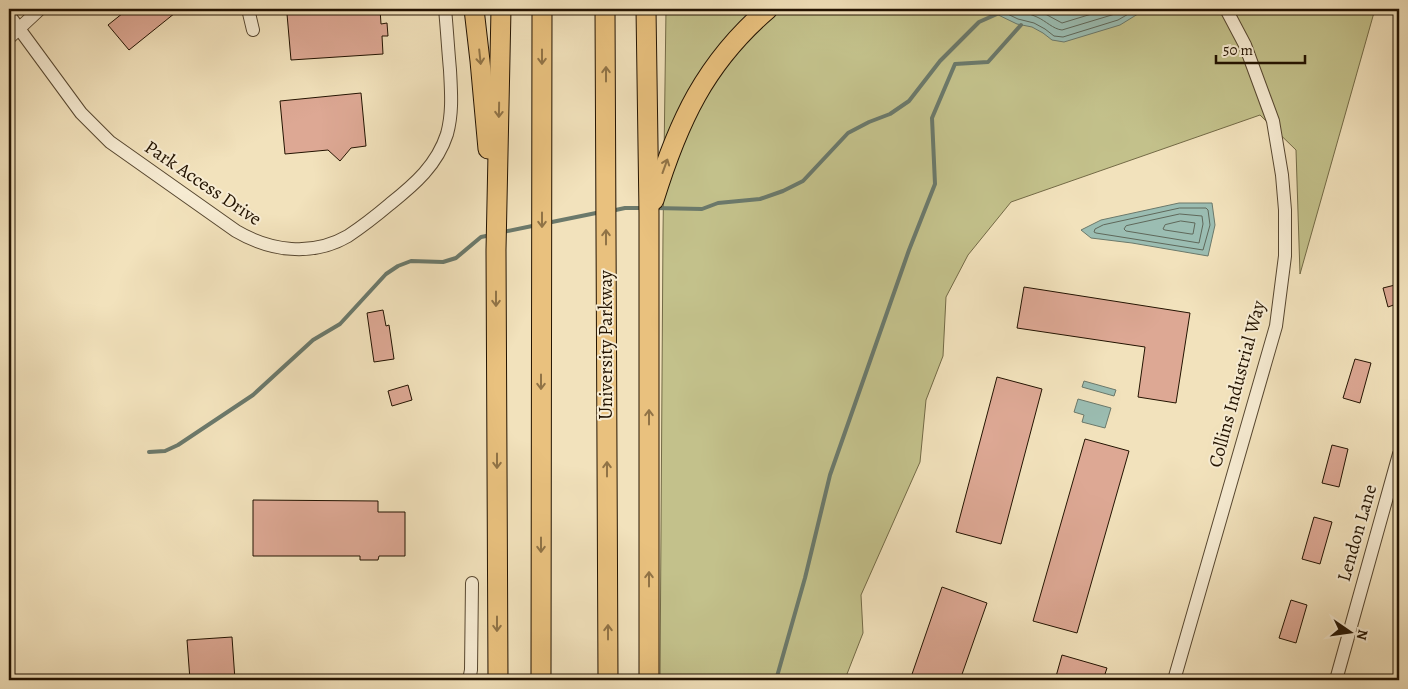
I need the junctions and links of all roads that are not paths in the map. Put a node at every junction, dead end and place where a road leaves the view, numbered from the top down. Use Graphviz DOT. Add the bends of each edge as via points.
graph roads {
  1 [pos="40,9"];
  2 [pos="248,9"];
  3 [pos="445,9"];
  4 [pos="474,9"];
  5 [pos="501,9"];
  6 [pos="542,9"];
  7 [pos="606,9"];
  8 [pos="646,9"];
  9 [pos="768,9"];
  10 [pos="1226,9"];
  11 [pos="9,15"];
  12 [pos="19,29"];
  13 [pos="253,30"];
  14 [pos="9,38"];
  15 [pos="649,213"];
  16 [pos="496,250"];
  17 [pos="1399,454"];
  18 [pos="472,583"];
  19 [pos="469,680"];
  20 [pos="498,680"];
  21 [pos="542,680"];
  22 [pos="608,680"];
  23 [pos="649,680"];
  24 [pos="1174,680"];
  25 [pos="1336,680"];
  1 -- 12 [label="street"];
  2 -- 13 [label="street"];
  3 -- 12 [label="street, Park Access Drive" via="452,104 447,133 436,158 412,186 364,225 320,247 290,250 246,237 110,142 82,113"];
  4 -- 16 [label="highway, one-way"];
  5 -- 16 [label="highway, one-way"];
  6 -- 21 [label="highway, one-way"];
  22 -- 7 [label="highway, University Parkway, one-way"];
  8 -- 15 [label="highway"];
  15 -- 9 [label="highway, one-way" via="681,125 696,95 730,46"];
  10 -- 24 [label="street, Collins Industrial Way" via="1244,45 1272,121 1282,175 1285,256 1276,326"];
  11 -- 12 [label="street, Park Access Drive"];
  12 -- 14 [label="street"];
  23 -- 15 [label="highway, one-way"];
  16 -- 20 [label="highway, one-way"];
  17 -- 25 [label="street, Lendon Lane"];
  18 -- 19 [label="street"];
}
